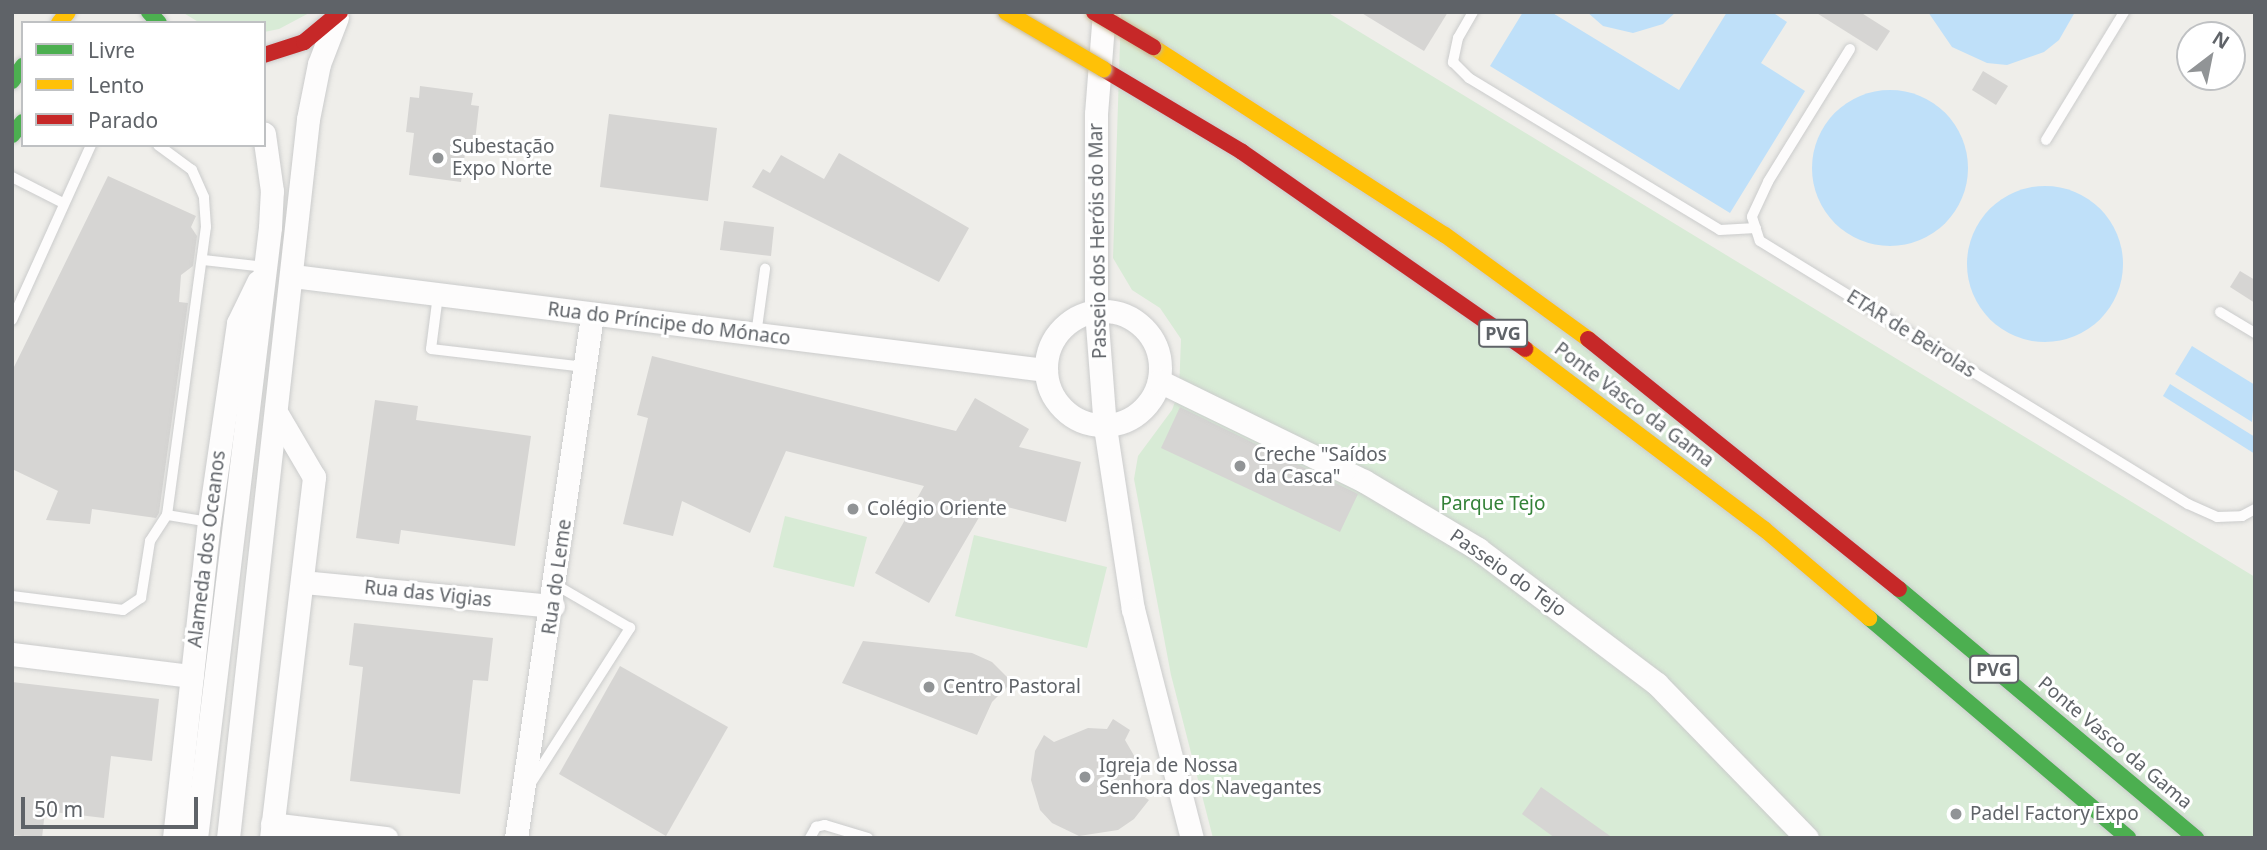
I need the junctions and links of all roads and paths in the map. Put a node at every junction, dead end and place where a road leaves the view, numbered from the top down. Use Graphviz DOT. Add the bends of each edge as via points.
graph roads {
  1 [pos="1006,12"];
  2 [pos="1094,12"];
  3 [pos="1104,12"];
  4 [pos="1473,12"];
  5 [pos="2124,12"];
  6 [pos="339,14"];
  7 [pos="1850,49"];
  8 [pos="266,54"];
  9 [pos="2046,140"];
  10 [pos="90,147"];
  11 [pos="161,147"];
  12 [pos="266,147"];
  13 [pos="12,177"];
  14 [pos="63,203"];
  15 [pos="1756,228"];
  16 [pos="204,260"];
  17 [pos="265,267"];
  18 [pos="765,269"];
  19 [pos="293,276"];
  20 [pos="438,295"];
  21 [pos="1096,311"];
  22 [pos="2220,312"];
  23 [pos="592,316"];
  24 [pos="12,320"];
  25 [pos="2255,333"];
  26 [pos="757,335"];
  27 [pos="585,367"];
  28 [pos="1046,370"];
  29 [pos="1159,380"];
  30 [pos="277,414"];
  31 [pos="1105,427"];
  32 [pos="2255,509"];
  33 [pos="167,516"];
  34 [pos="209,522"];
  35 [pos="303,582"];
  36 [pos="12,596"];
  37 [pos="555,596"];
  38 [pos="12,654"];
  39 [pos="192,676"];
  40 [pos="521,799"];
  41 [pos="272,831"];
  42 [pos="174,838"];
  43 [pos="196,838"];
  44 [pos="228,838"];
  45 [pos="386,838"];
  46 [pos="516,838"];
  47 [pos="810,838"];
  48 [pos="867,838"];
  49 [pos="1192,838"];
  50 [pos="1807,838"];
  51 [pos="2128,838"];
  52 [pos="2196,838"];
  1 -- 51 [label="main road, Ponte Vasco da Gama / PVG, bridge" via="1242,152 1408,264 1567,380 1764,529"];
  2 -- 52 [label="main road, Ponte Vasco da Gama / PVG, bridge" via="1318,150 1600,348 1792,499"];
  3 -- 21 [label="street, Passeio dos Heróis do Mar" via="1096,114"];
  4 -- 15 [label="lane" via="1458,38 1453,62 1469,78 1720,230"];
  5 -- 9 [label="lane"];
  6 -- 8 [label="main road" via="304,42"];
  6 -- 19 [label="street" via="314,83"];
  7 -- 15 [label="lane" via="1768,182 1752,217"];
  10 -- 14 [label="lane"];
  11 -- 16 [label="lane" via="192,170 204,197"];
  12 -- 17 [label="street, Alameda dos Oceanos" via="272,191"];
  13 -- 14 [label="lane"];
  14 -- 24 [label="lane"];
  15 -- 32 [label="lane, ETAR de Beirolas" via="1759,241 2188,504 2217,517 2242,516"];
  16 -- 17 [label="lane"];
  16 -- 33 [label="lane"];
  17 -- 34 [label="street, Alameda dos Oceanos" via="238,323"];
  17 -- 43 [label="street, Alameda dos Oceanos"];
  18 -- 26 [label="lane"];
  19 -- 20 [label="street, Rua do Príncipe do Mónaco"];
  19 -- 30 [label="street"];
  20 -- 23 [label="street, Rua do Príncipe do Mónaco"];
  20 -- 27 [label="lane" via="431,349"];
  21 -- 28 [label="street" via="1061,329"];
  21 -- 29 [label="street" via="1116,313 1142,327 1157,352"];
  21 -- 31 [label="street, Passeio dos Heróis do Mar"];
  22 -- 25 [label="lane"];
  23 -- 26 [label="street, Rua do Príncipe do Mónaco"];
  23 -- 27 [label="street, Rua do Leme"];
  26 -- 28 [label="street, Rua do Príncipe do Mónaco"];
  27 -- 37 [label="street, Rua do Leme"];
  28 -- 31 [label="street" via="1061,407 1083,422"];
  29 -- 31 [label="street" via="1154,394 1136,415"];
  29 -- 50 [label="street, Passeio do Tejo" via="1364,481 1478,549 1657,684"];
  30 -- 35 [label="street" via="314,477"];
  30 -- 44 [label="street"];
  31 -- 49 [label="street, Passeio dos Heróis do Mar" via="1133,609"];
  33 -- 34 [label="lane"];
  33 -- 36 [label="lane" via="150,541 141,598 123,610"];
  34 -- 39 [label="street, Alameda dos Oceanos"];
  35 -- 37 [label="street, Rua das Vigias"];
  35 -- 41 [label="street"];
  37 -- 40 [label="street, Rua do Leme"];
  37 -- 40 [label="lane" via="630,628"];
  38 -- 39 [label="street"];
  39 -- 42 [label="street, Alameda dos Oceanos"];
  40 -- 46 [label="street, Rua do Leme"];
  41 -- 45 [label="street"];
  47 -- 48 [label="lane" via="816,827 825,825"];
}
